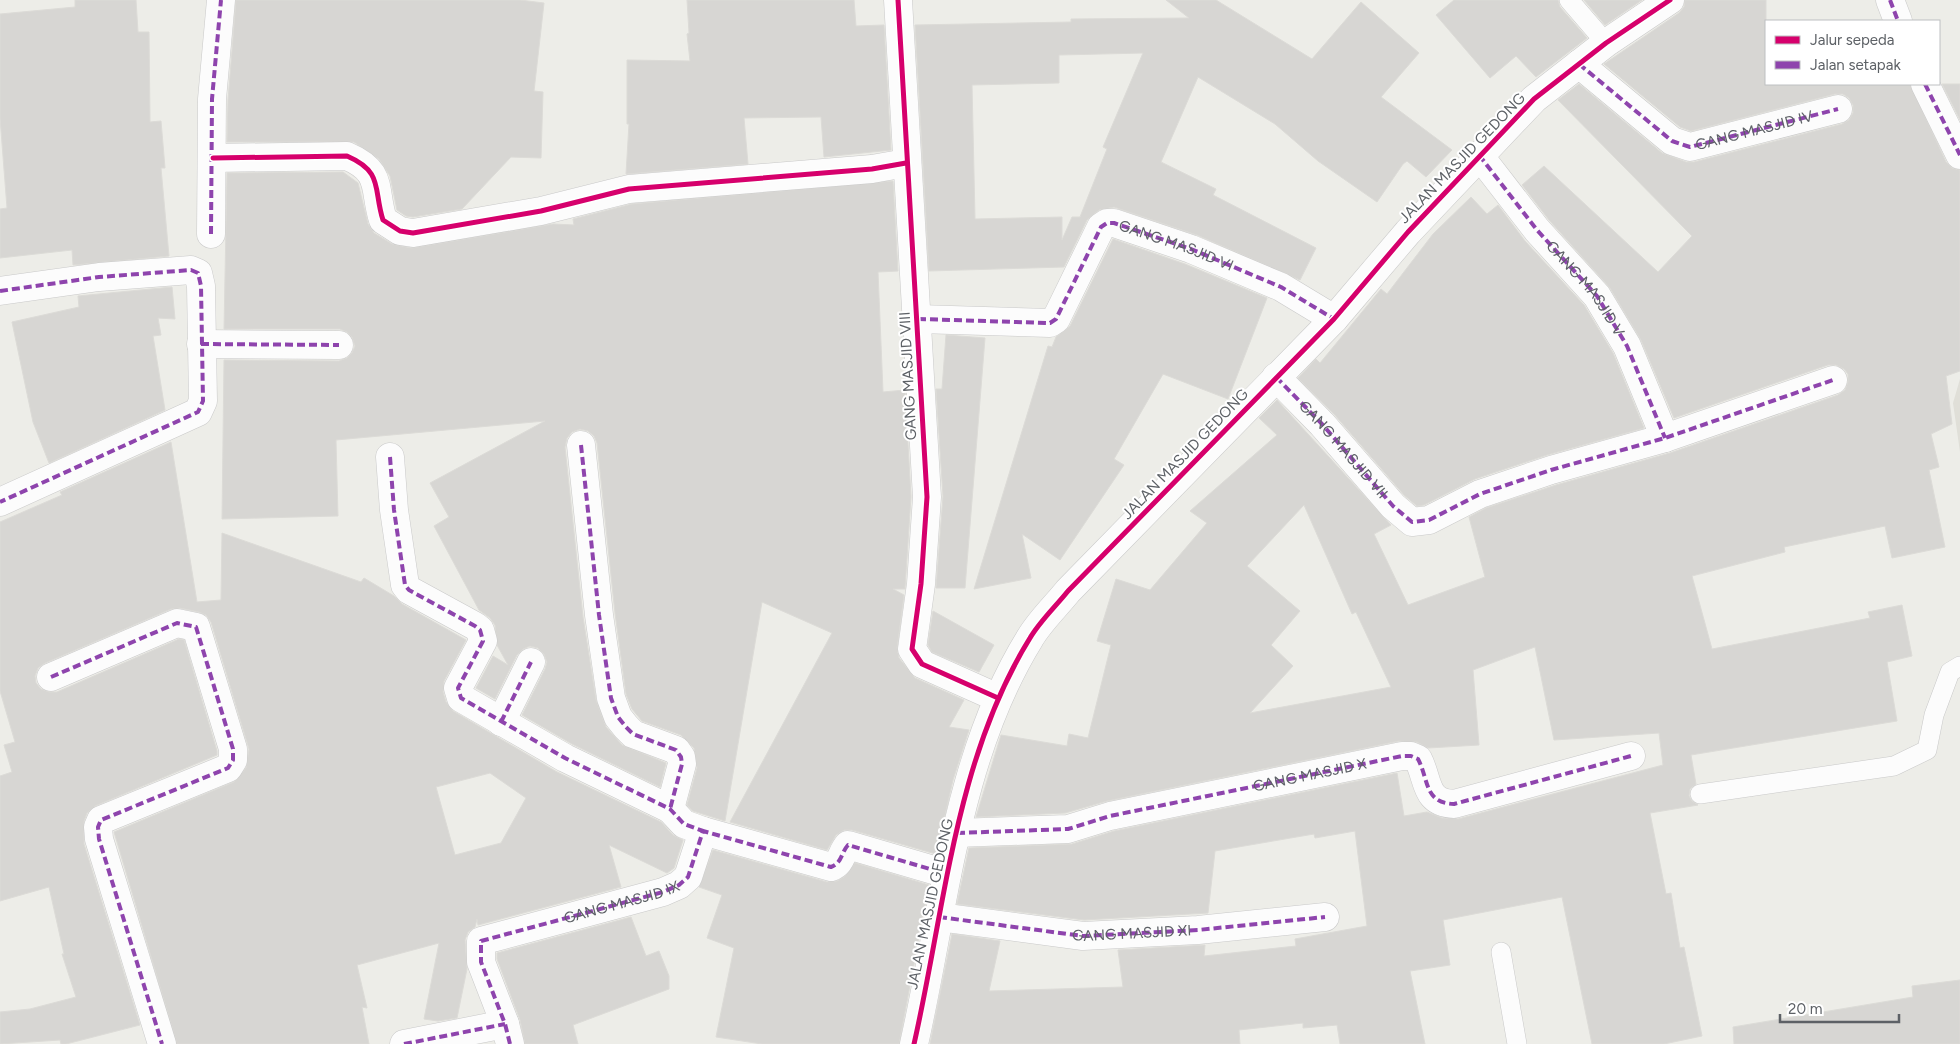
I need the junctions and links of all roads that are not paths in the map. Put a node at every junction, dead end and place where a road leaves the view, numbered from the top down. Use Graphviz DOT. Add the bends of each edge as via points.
graph roads {
  1 [pos="221,0"];
  2 [pos="898,0"];
  3 [pos="1569,0"];
  4 [pos="1670,0"];
  5 [pos="1890,0"];
  6 [pos="1898,20"];
  7 [pos="1606,43"];
  8 [pos="1579,64"];
  9 [pos="1925,85"];
  10 [pos="1838,109"];
  11 [pos="1479,155"];
  12 [pos="1960,155"];
  13 [pos="212,158"];
  14 [pos="906,163"];
  15 [pos="211,234"];
  16 [pos="0,291"];
  17 [pos="918,319"];
  18 [pos="1334,319"];
  19 [pos="201,344"];
  20 [pos="340,345"];
  21 [pos="1276,377"];
  22 [pos="1833,380"];
  23 [pos="1665,438"];
  24 [pos="581,445"];
  25 [pos="390,457"];
  26 [pos="0,502"];
  27 [pos="531,662"];
  28 [pos="1960,666"];
  29 [pos="51,677"];
  30 [pos="998,698"];
  31 [pos="502,722"];
  32 [pos="1631,756"];
  33 [pos="1700,794"];
  34 [pos="670,809"];
  35 [pos="702,831"];
  36 [pos="957,832"];
  37 [pos="947,874"];
  38 [pos="939,917"];
  39 [pos="1325,917"];
  40 [pos="1501,952"];
  41 [pos="508,1034"];
  42 [pos="162,1044"];
  43 [pos="404,1044"];
  44 [pos="914,1044"];
  45 [pos="1516,1044"];
  1 -- 13 [label="street" via="212,100"];
  2 -- 14 [label="street, GANG MASJID VIII"];
  3 -- 7 [label="lane"];
  4 -- 7 [label="street, JALAN MASJID GEDONG"];
  5 -- 6 [label="street"];
  7 -- 8 [label="street, JALAN MASJID GEDONG"];
  8 -- 10 [label="street, GANG MASJID IV" via="1672,141 1690,147"];
  8 -- 11 [label="street, JALAN MASJID GEDONG" via="1534,99"];
  9 -- 12 [label="street"];
  11 -- 18 [label="street, JALAN MASJID GEDONG"];
  11 -- 23 [label="street, GANG MASJID V" via="1537,230 1597,296 1627,346"];
  13 -- 14 [label="street" via="347,156 375,178 383,220 400,231 413,233 541,211 629,189 872,169"];
  13 -- 15 [label="street"];
  14 -- 17 [label="street, GANG MASJID VIII"];
  16 -- 19 [label="street" via="99,276 191,270 198,273 201,286"];
  17 -- 18 [label="street, GANG MASJID VI" via="1050,323 1056,319 1101,227 1107,223 1191,249 1280,287"];
  17 -- 30 [label="street, GANG MASJID VIII" via="927,497 922,584 912,649 922,664"];
  18 -- 21 [label="street, JALAN MASJID GEDONG"];
  19 -- 20 [label="street"];
  19 -- 26 [label="street" via="203,401 198,412"];
  21 -- 23 [label="street, GANG MASJID VII" via="1393,506 1412,522 1430,520 1480,494 1551,470"];
  21 -- 30 [label="street, JALAN MASJID GEDONG" via="1068,591 1030,636"];
  22 -- 23 [label="street"];
  24 -- 34 [label="street" via="611,698 618,717 633,734 676,750 681,757"];
  25 -- 31 [label="street" via="394,510 406,585 409,590 480,630 482,641 458,691 461,698"];
  27 -- 31 [label="street"];
  28 -- 33 [label="lane" via="1950,672 1934,715 1927,750 1894,766"];
  29 -- 42 [label="street" via="177,623 196,627 233,760 228,768 101,820 98,827 98,839"];
  30 -- 36 [label="street, JALAN MASJID GEDONG"];
  31 -- 34 [label="street" via="564,758"];
  32 -- 36 [label="street, GANG MASJID X" via="1454,804 1435,799 1418,759 1402,756 1110,816 1068,829"];
  34 -- 35 [label="street" via="684,824"];
  35 -- 37 [label="street" via="831,867 840,861 848,845"];
  35 -- 41 [label="street, GANG MASJID IX" via="688,877 679,885 481,941 481,962"];
  36 -- 37 [label="street, JALAN MASJID GEDONG"];
  37 -- 38 [label="street, JALAN MASJID GEDONG"];
  38 -- 39 [label="street, GANG MASJID XI" via="1083,936 1198,930"];
  38 -- 44 [label="street, JALAN MASJID GEDONG"];
  40 -- 45 [label="lane"];
  41 -- 43 [label="street"];
}
